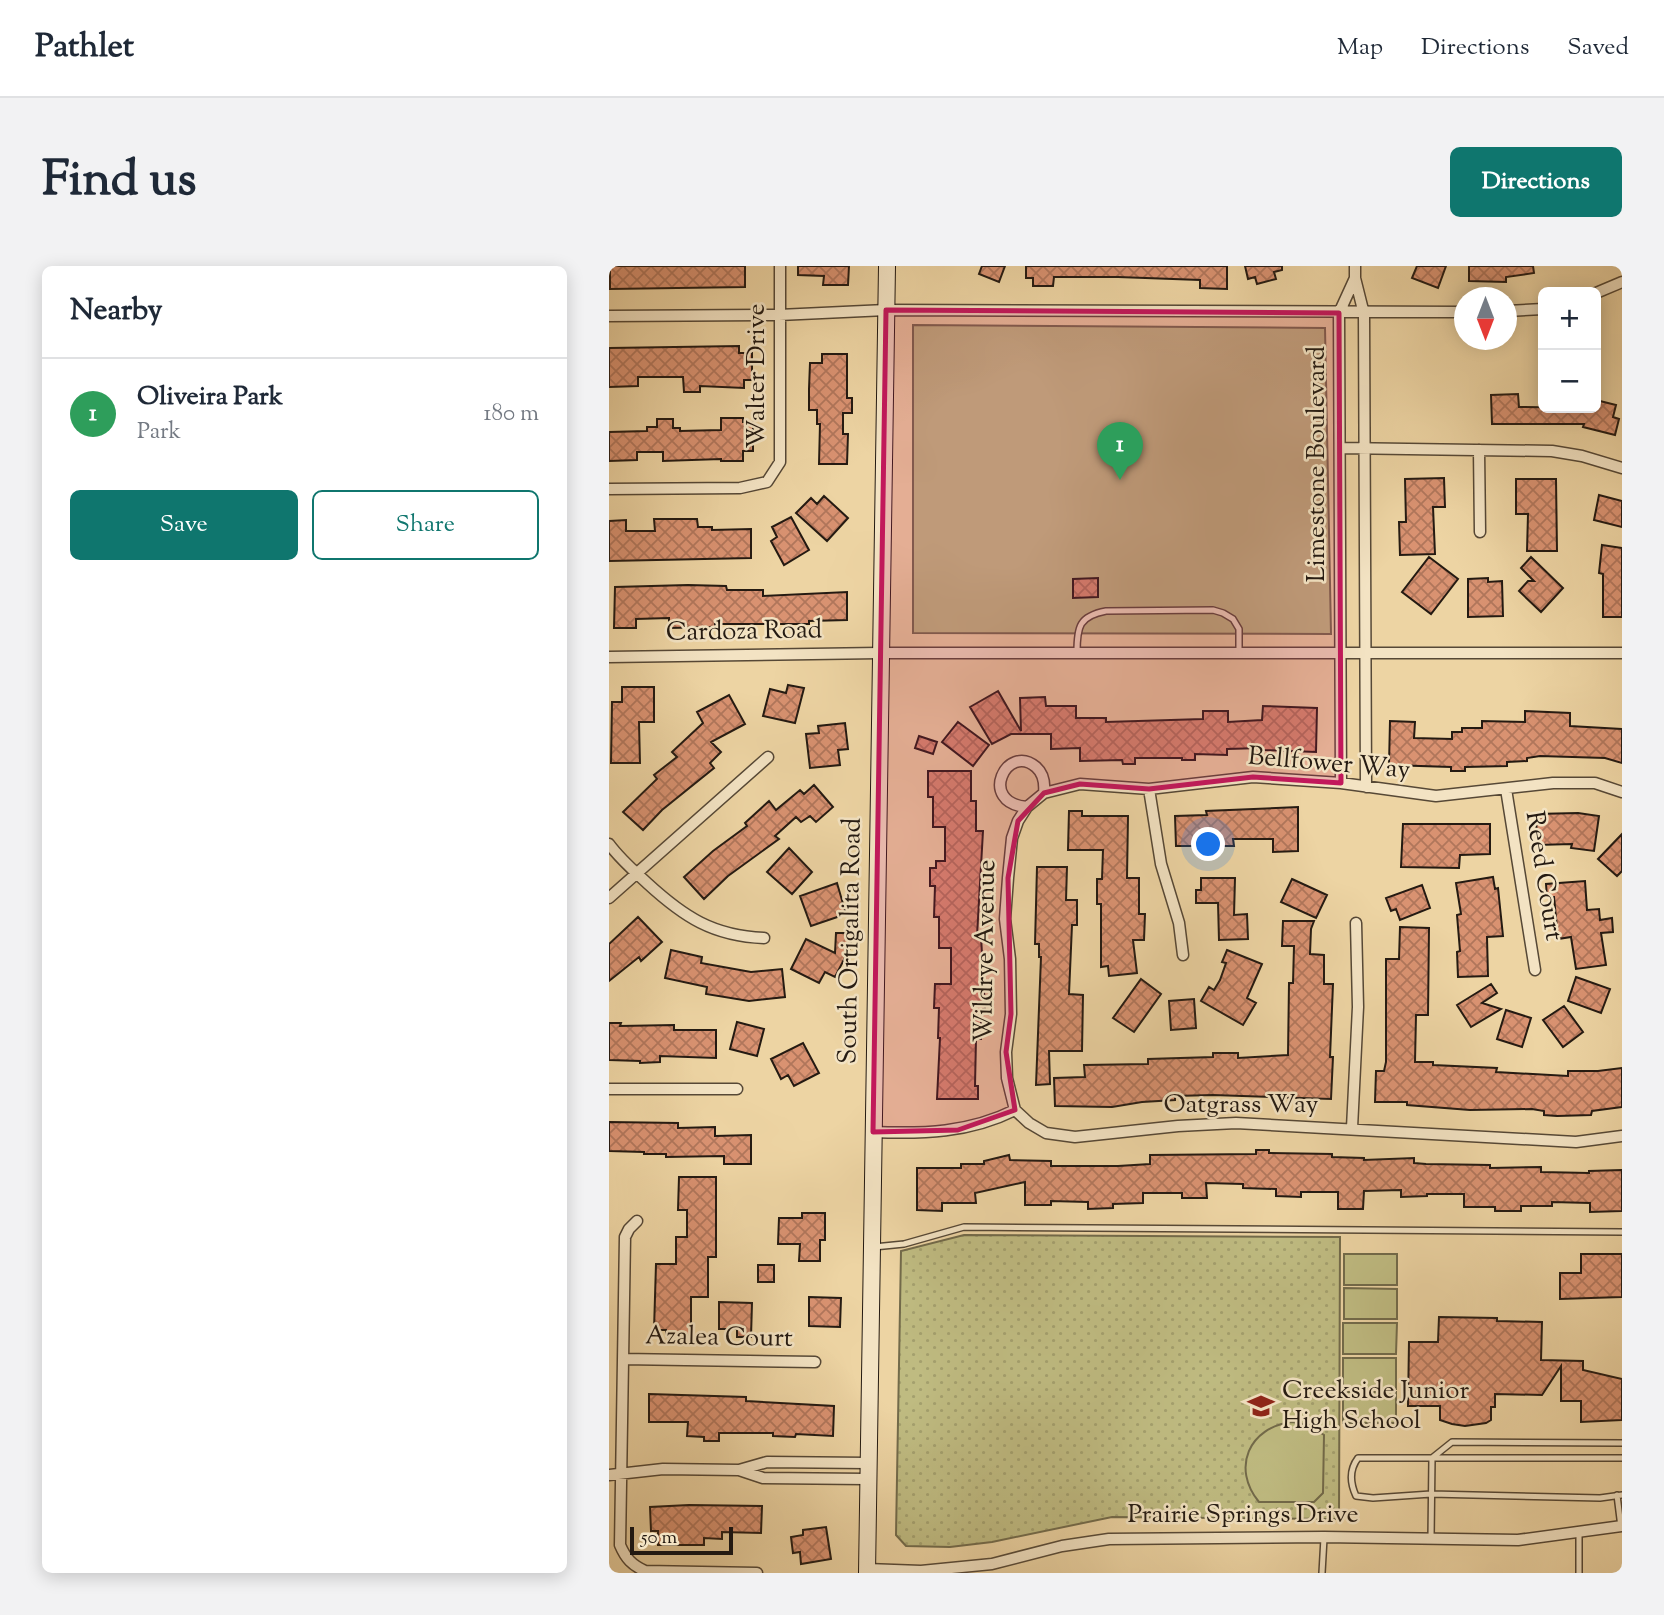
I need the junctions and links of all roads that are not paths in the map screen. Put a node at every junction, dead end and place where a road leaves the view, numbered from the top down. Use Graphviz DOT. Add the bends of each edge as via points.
graph roads {
  1 [pos="780,266"];
  2 [pos="887,266"];
  3 [pos="1355,266"];
  4 [pos="1355,278"];
  5 [pos="1622,282"];
  6 [pos="1601,291"];
  7 [pos="1538,309"];
  8 [pos="886,310"];
  9 [pos="1517,310"];
  10 [pos="1454,312"];
  11 [pos="1339,313"];
  12 [pos="1364,314"];
  13 [pos="779,315"];
  14 [pos="609,316"];
  15 [pos="1339,448"];
  16 [pos="1365,449"];
  17 [pos="1479,450"];
  18 [pos="1622,468"];
  19 [pos="609,489"];
  20 [pos="1480,532"];
  21 [pos="879,653"];
  22 [pos="1077,653"];
  23 [pos="1622,653"];
  24 [pos="1239,654"];
  25 [pos="1340,654"];
  26 [pos="1364,655"];
  27 [pos="609,657"];
  28 [pos="768,757"];
  29 [pos="1341,783"];
  30 [pos="1366,787"];
  31 [pos="1149,789"];
  32 [pos="1506,789"];
  33 [pos="1622,792"];
  34 [pos="1035,800"];
  35 [pos="609,844"];
  36 [pos="637,874"];
  37 [pos="609,898"];
  38 [pos="1356,923"];
  39 [pos="764,938"];
  40 [pos="1183,955"];
  41 [pos="1535,970"];
  42 [pos="737,1089"];
  43 [pos="609,1090"];
  44 [pos="1015,1110"];
  45 [pos="1352,1128"];
  46 [pos="873,1132"];
  47 [pos="1622,1136"];
  48 [pos="637,1221"];
  49 [pos="1622,1232"];
  50 [pos="871,1248"];
  51 [pos="623,1359"];
  52 [pos="815,1362"];
  53 [pos="1622,1443"];
  54 [pos="1432,1458"];
  55 [pos="1622,1458"];
  56 [pos="739,1470"];
  57 [pos="867,1471"];
  58 [pos="621,1474"];
  59 [pos="609,1475"];
  60 [pos="1431,1494"];
  61 [pos="1620,1495"];
  62 [pos="1622,1526"];
  63 [pos="1579,1531"];
  64 [pos="1324,1536"];
  65 [pos="1431,1539"];
  66 [pos="867,1571"];
  67 [pos="757,1573"];
  68 [pos="1322,1573"];
  69 [pos="1579,1573"];
  1 -- 13 [label="street, Walter Drive"];
  2 -- 8 [label="street, South Ortigalita Road"];
  3 -- 4 [label="street, Limestone Boulevard"];
  4 -- 11 [label="street, Limestone Boulevard"];
  4 -- 12 [label="street, Limestone Boulevard"];
  5 -- 6 [label="street"];
  7 -- 9 [label="street"];
  8 -- 11 [label="street"];
  8 -- 13 [label="street"];
  8 -- 21 [label="street, South Ortigalita Road"];
  10 -- 12 [label="street"];
  11 -- 12 [label="street"];
  11 -- 15 [label="street, Limestone Boulevard"];
  12 -- 16 [label="street, Limestone Boulevard"];
  13 -- 14 [label="street"];
  13 -- 19 [label="street, Walter Drive" via="780,462 767,482 740,488"];
  15 -- 16 [label="street"];
  15 -- 25 [label="street, Limestone Boulevard"];
  16 -- 17 [label="street"];
  16 -- 26 [label="street, Limestone Boulevard"];
  17 -- 18 [label="street" via="1552,451"];
  17 -- 20 [label="street"];
  21 -- 22 [label="street, Cardoza Road"];
  21 -- 27 [label="street, Cardoza Road"];
  21 -- 46 [label="street, South Ortigalita Road"];
  22 -- 24 [label="street, Cardoza Road"];
  22 -- 24 [label="lane" via="1078,629 1092,614 1213,610 1233,619 1239,629"];
  23 -- 26 [label="street, Cardoza Road"];
  24 -- 25 [label="street, Cardoza Road"];
  25 -- 26 [label="street, Cardoza Road"];
  25 -- 29 [label="street, Limestone Boulevard"];
  26 -- 30 [label="street, Limestone Boulevard"];
  28 -- 36 [label="street"];
  29 -- 30 [label="street, Bellfower Way"];
  29 -- 31 [label="street, Bellfower Way" via="1253,777"];
  30 -- 32 [label="street, Bellfower Way" via="1436,796"];
  31 -- 34 [label="street, Bellfower Way" via="1080,784"];
  31 -- 40 [label="street"];
  32 -- 33 [label="street, Bellfower Way" via="1595,783"];
  32 -- 41 [label="street, Reed Court"];
  34 -- 44 [label="street, Wildrye Avenue" via="1012,838 1005,919 1011,1000 1007,1077"];
  35 -- 36 [label="street"];
  36 -- 37 [label="street"];
  36 -- 39 [label="street" via="691,919 730,934"];
  38 -- 45 [label="street" via="1358,1007"];
  42 -- 43 [label="street"];
  44 -- 45 [label="street, Oatgrass Way" via="1046,1133 1068,1137 1236,1123"];
  44 -- 46 [label="street" via="958,1130"];
  45 -- 47 [label="street, Oatgrass Way" via="1576,1142"];
  46 -- 50 [label="street, South Ortigalita Road"];
  48 -- 51 [label="street" via="625,1237"];
  49 -- 50 [label="lane" via="964,1227"];
  50 -- 57 [label="street, South Ortigalita Road"];
  51 -- 52 [label="street, Azalea Court"];
  51 -- 58 [label="street"];
  53 -- 54 [label="lane" via="1452,1442"];
  54 -- 55 [label="lane"];
  54 -- 60 [label="lane"];
  54 -- 60 [label="lane" via="1358,1458 1351,1485 1356,1496 1373,1498"];
  56 -- 57 [label="street" via="767,1462"];
  56 -- 57 [label="street" via="763,1478"];
  56 -- 58 [label="street" via="663,1469"];
  57 -- 66 [label="street, South Ortigalita Road"];
  58 -- 59 [label="street"];
  58 -- 67 [label="street" via="620,1545 629,1562 645,1571"];
  60 -- 61 [label="lane"];
  60 -- 65 [label="lane"];
  61 -- 62 [label="lane"];
  62 -- 63 [label="street, Prairie Springs Drive"];
  63 -- 65 [label="street, Prairie Springs Drive" via="1518,1540"];
  63 -- 69 [label="lane"];
  64 -- 65 [label="street, Prairie Springs Drive"];
  64 -- 66 [label="street, Prairie Springs Drive" via="1109,1539 992,1564"];
  64 -- 68 [label="lane"];
}
